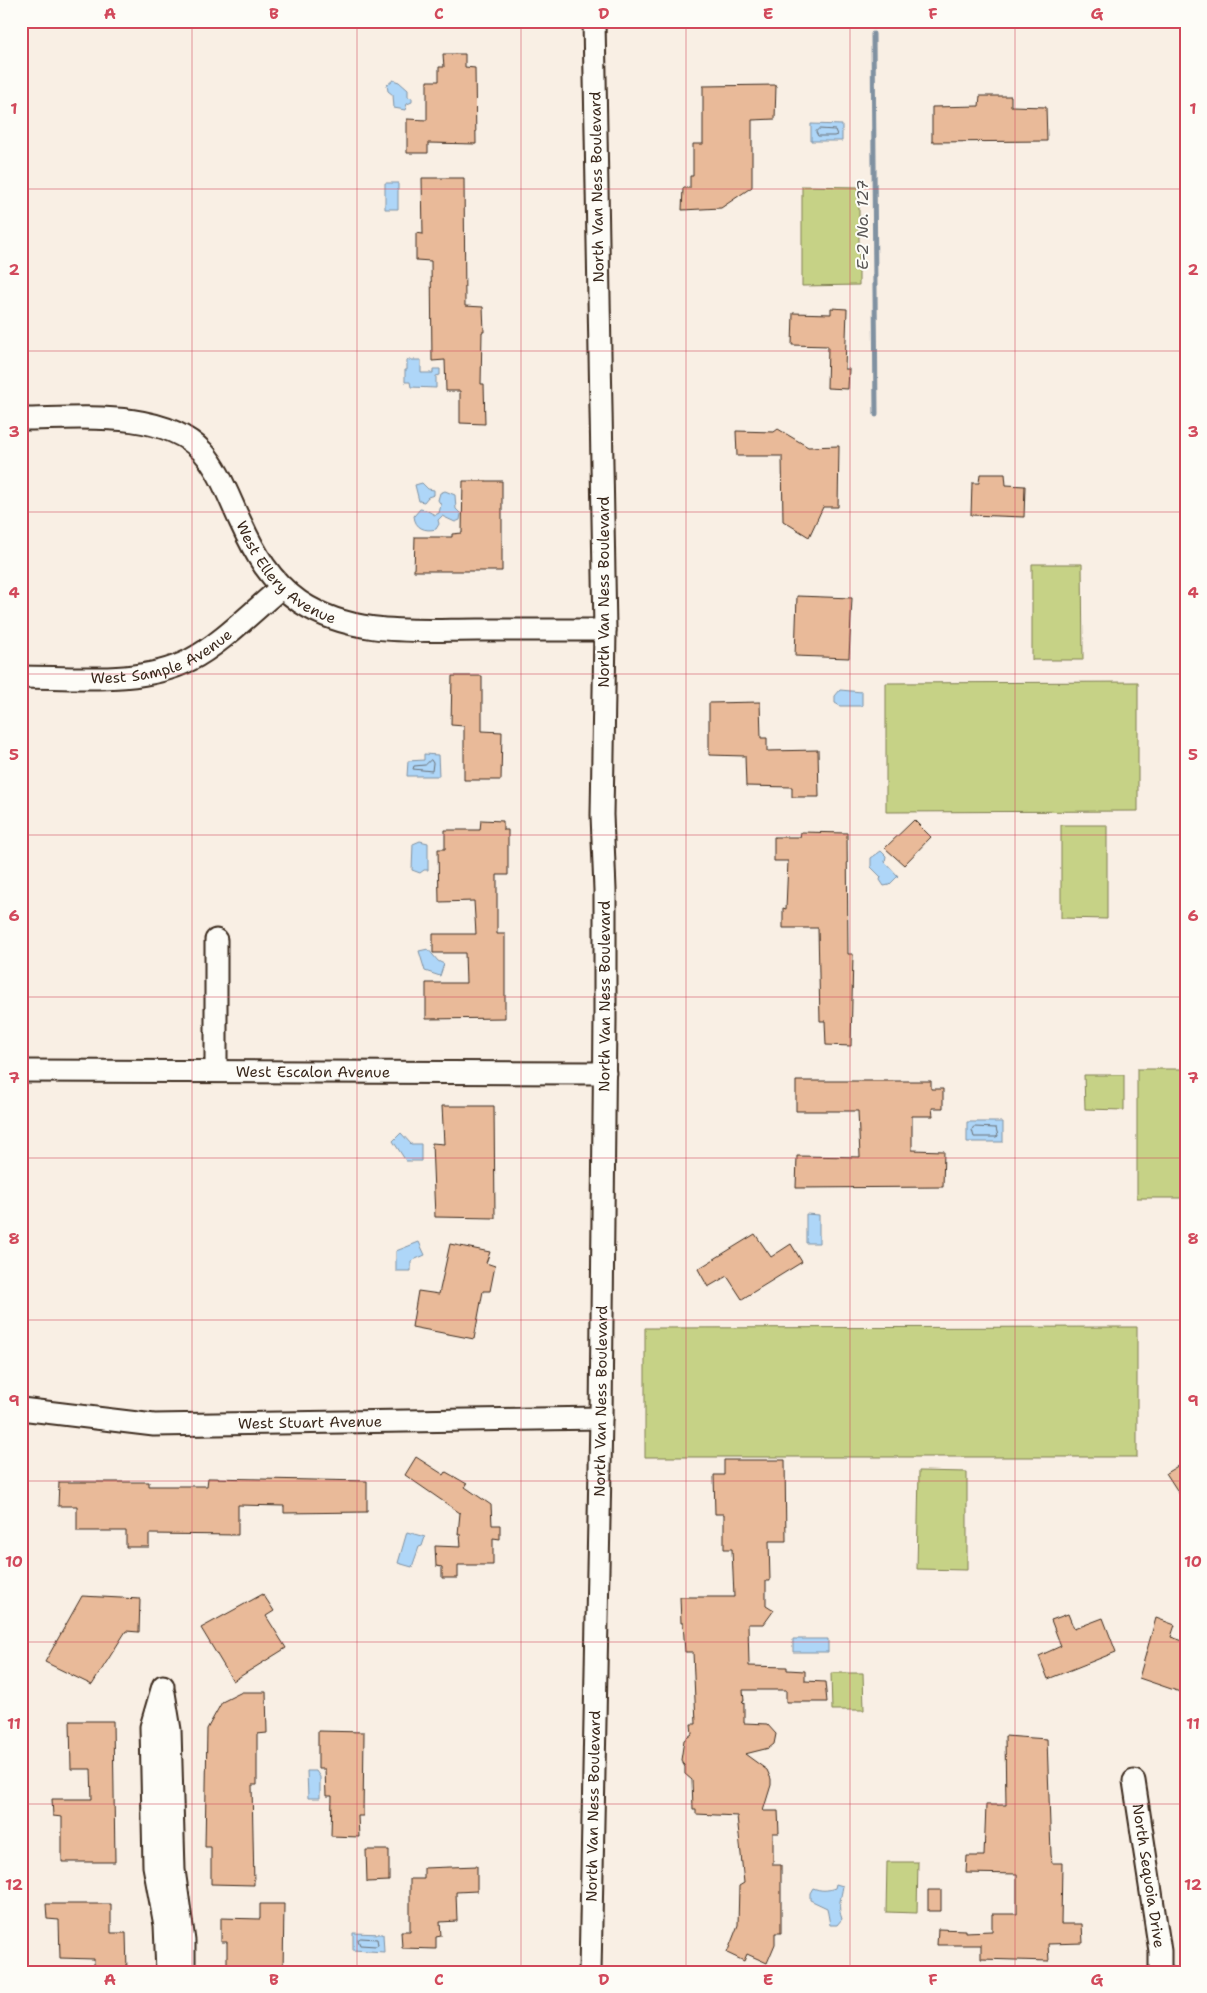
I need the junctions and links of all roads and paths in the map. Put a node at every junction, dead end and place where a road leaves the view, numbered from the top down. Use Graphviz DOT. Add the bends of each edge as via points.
graph roads {
  1 [pos="594,21"];
  2 [pos="21,419"];
  3 [pos="282,587"];
  4 [pos="605,630"];
  5 [pos="21,677"];
  6 [pos="216,940"];
  7 [pos="21,1071"];
  8 [pos="216,1071"];
  9 [pos="605,1073"];
  10 [pos="21,1409"];
  11 [pos="600,1418"];
  12 [pos="162,1775"];
  13 [pos="1134,1781"];
  14 [pos="164,1871"];
  15 [pos="167,1972"];
  16 [pos="184,1972"];
  17 [pos="590,1972"];
  18 [pos="1160,1972"];
  1 -- 4 [label="street, North Van Ness Boulevard"];
  2 -- 3 [label="street, West Ellery Avenue" via="122,419 166,428 186,438 214,465 251,546"];
  3 -- 4 [label="street, West Ellery Avenue" via="301,602 325,614 369,628"];
  3 -- 5 [label="street, West Sample Avenue" via="208,649 172,668 130,677"];
  4 -- 9 [label="street, North Van Ness Boulevard" via="602,815"];
  6 -- 8 [label="street"];
  7 -- 8 [label="street, West Escalon Avenue"];
  8 -- 9 [label="street, West Escalon Avenue"];
  9 -- 11 [label="street, North Van Ness Boulevard"];
  10 -- 11 [label="street, West Stuart Avenue" via="154,1425"];
  11 -- 17 [label="street, North Van Ness Boulevard"];
  12 -- 14 [label="street"];
  13 -- 18 [label="street, North Sequoia Drive" via="1160,1951"];
  14 -- 15 [label="street"];
  14 -- 16 [label="street" via="184,1941"];
}
